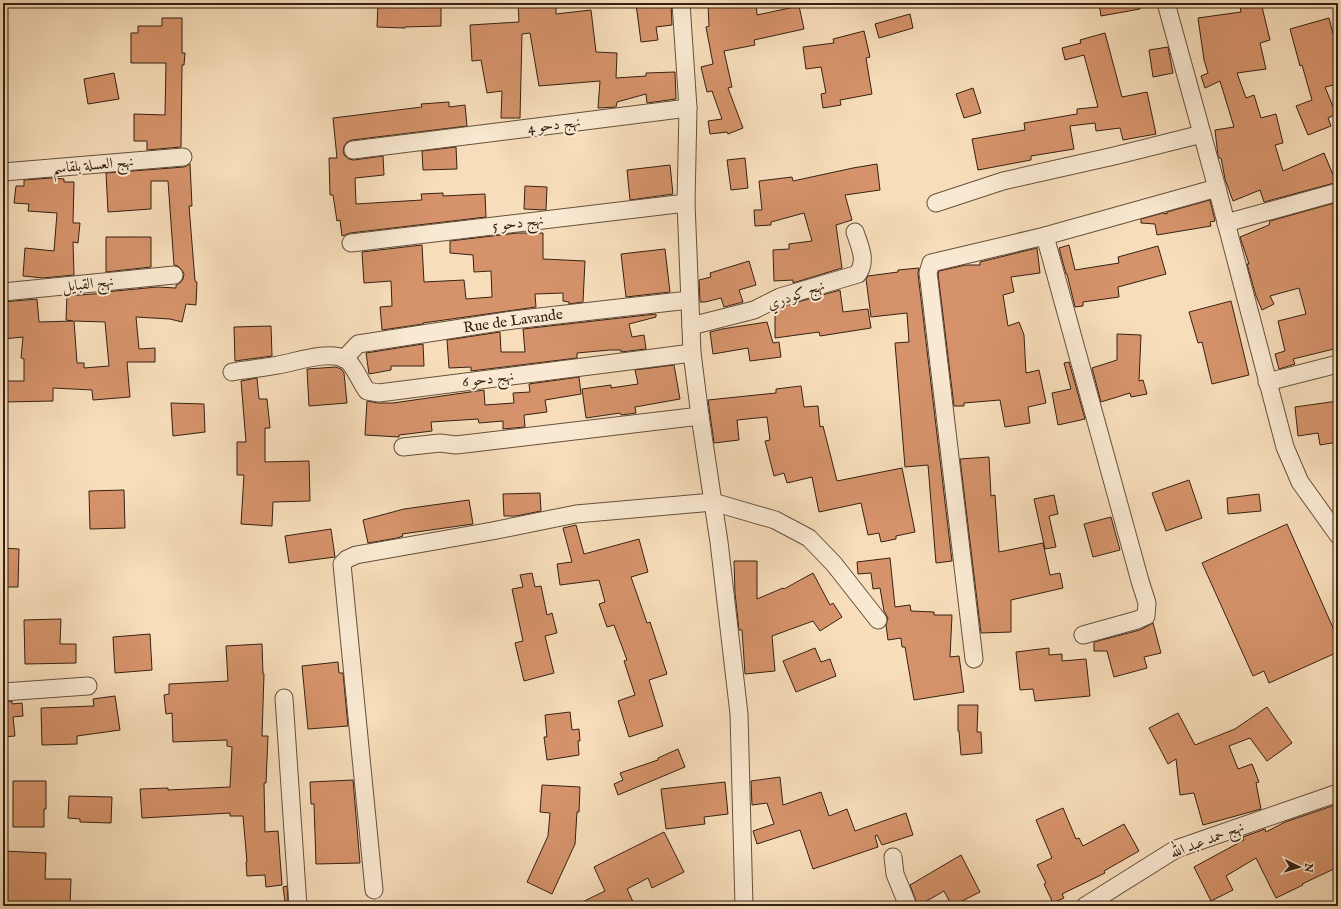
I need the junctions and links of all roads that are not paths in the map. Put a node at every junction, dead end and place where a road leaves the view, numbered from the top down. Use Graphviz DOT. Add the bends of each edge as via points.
graph roads {
  1 [pos="681,3"];
  2 [pos="1166,3"];
  3 [pos="688,108"];
  4 [pos="1202,134"];
  5 [pos="352,150"];
  6 [pos="183,157"];
  7 [pos="3,172"];
  8 [pos="1217,188"];
  9 [pos="1338,192"];
  10 [pos="686,203"];
  11 [pos="936,203"];
  12 [pos="1226,223"];
  13 [pos="855,232"];
  14 [pos="1045,236"];
  15 [pos="351,243"];
  16 [pos="174,275"];
  17 [pos="3,292"];
  18 [pos="689,300"];
  19 [pos="691,326"];
  20 [pos="692,353"];
  21 [pos="344,359"];
  22 [pos="1338,364"];
  23 [pos="232,372"];
  24 [pos="1267,382"];
  25 [pos="700,416"];
  26 [pos="403,447"];
  27 [pos="713,502"];
  28 [pos="1338,535"];
  29 [pos="878,620"];
  30 [pos="1084,635"];
  31 [pos="974,659"];
  32 [pos="88,686"];
  33 [pos="3,692"];
  34 [pos="284,698"];
  35 [pos="1338,793"];
  36 [pos="893,857"];
  37 [pos="374,890"];
  38 [pos="298,906"];
  39 [pos="744,906"];
  40 [pos="908,906"];
  41 [pos="1085,906"];
  1 -- 3 [label="street"];
  2 -- 4 [label="street"];
  3 -- 5 [label="street, نهج دحو 4"];
  3 -- 10 [label="street"];
  4 -- 8 [label="street"];
  4 -- 11 [label="street" via="1003,181"];
  6 -- 7 [label="street, نهج العسلة بلقاسم"];
  8 -- 12 [label="street"];
  8 -- 14 [label="street"];
  9 -- 12 [label="street"];
  10 -- 15 [label="street, نهج دحو 5"];
  10 -- 18 [label="street"];
  12 -- 24 [label="street"];
  13 -- 19 [label="street, نهج كودري" via="862,255 862,267 858,274 780,297 754,310"];
  14 -- 30 [label="street" via="1147,603 1146,616"];
  14 -- 31 [label="street" via="931,263 928,273"];
  16 -- 17 [label="street, نهج القبايل"];
  18 -- 19 [label="street"];
  18 -- 21 [label="street, Rue de Lavande" via="514,320 358,344"];
  19 -- 20 [label="street"];
  20 -- 21 [label="street, نهج دحو 6" via="379,392 368,391 350,362"];
  20 -- 25 [label="street"];
  21 -- 23 [label="street" via="336,356 302,358 279,365"];
  22 -- 24 [label="street"];
  24 -- 28 [label="street" via="1285,447 1300,482"];
  25 -- 26 [label="street" via="456,446 440,443"];
  25 -- 27 [label="street"];
  27 -- 29 [label="street" via="775,520 809,538 834,564"];
  27 -- 37 [label="street" via="576,514 356,554 342,564"];
  27 -- 39 [label="street" via="739,714"];
  32 -- 33 [label="street"];
  34 -- 38 [label="street"];
  35 -- 41 [label="street, نهج حمد عبد الله" via="1176,849"];
  36 -- 40 [label="street" via="895,874"];
}
